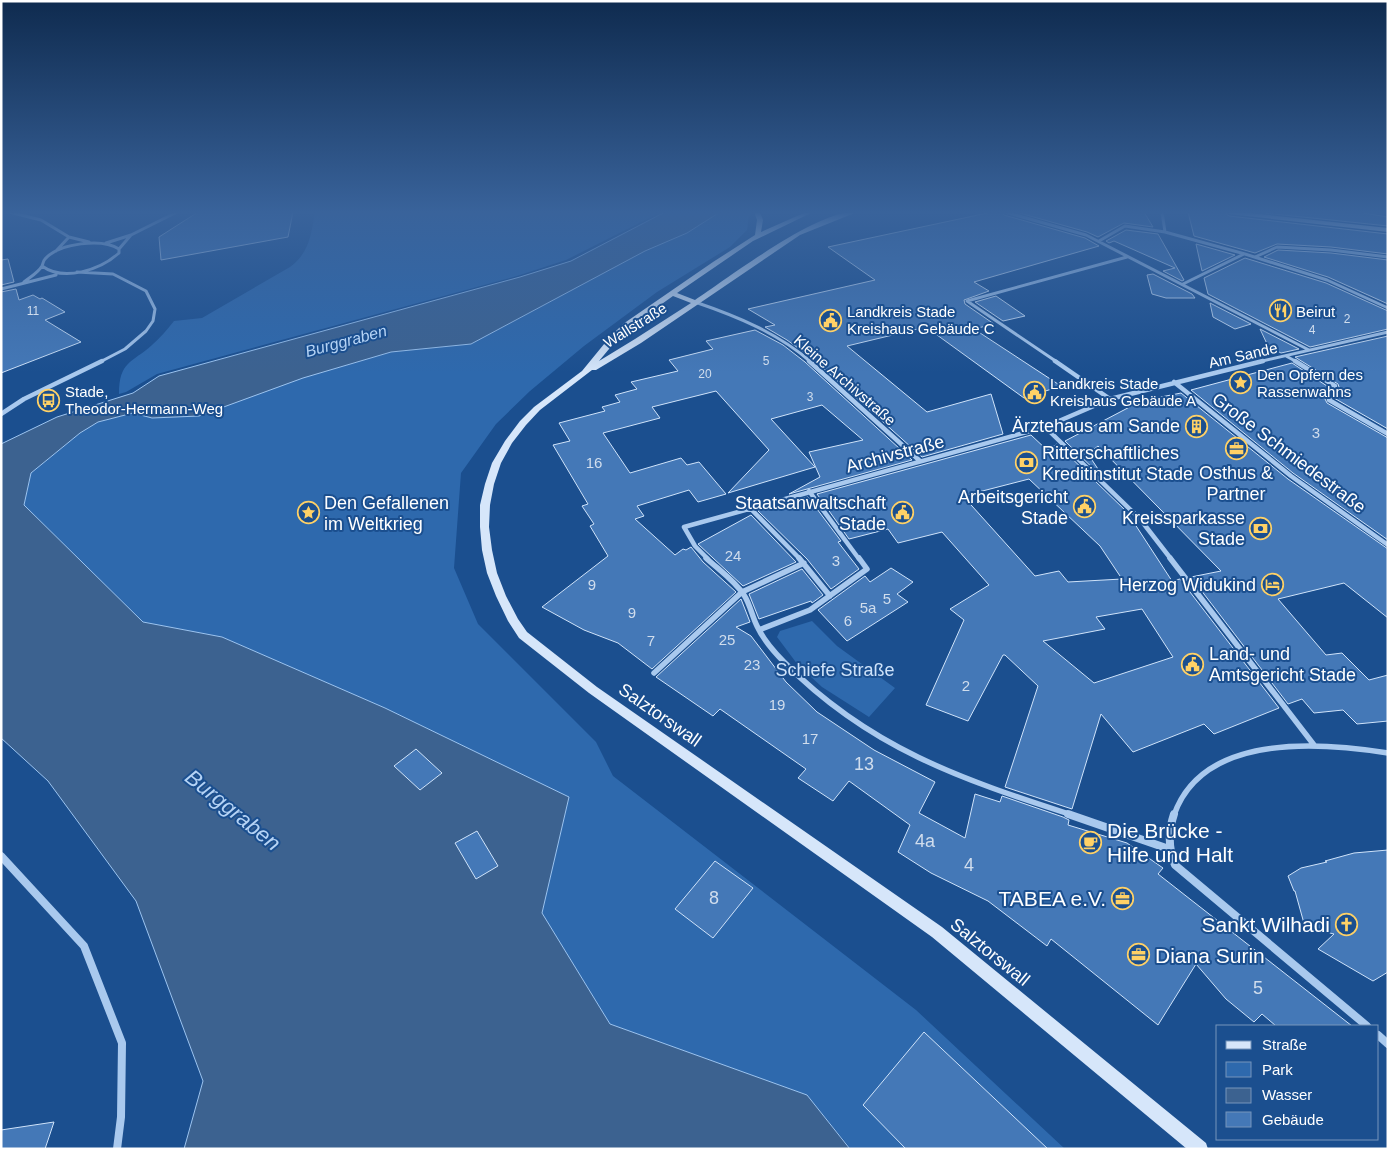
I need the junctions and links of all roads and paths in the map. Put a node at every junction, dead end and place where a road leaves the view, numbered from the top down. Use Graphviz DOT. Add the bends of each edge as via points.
graph roads {
  1 [pos="42,266"];
  2 [pos="99,266"];
  3 [pos="109,266"];
  4 [pos="713,266"];
  5 [pos="749,266"];
  6 [pos="1095,266"];
  7 [pos="1145,266"];
  8 [pos="1221,266"];
  9 [pos="1282,266"];
  10 [pos="77,272"];
  11 [pos="64,273"];
  12 [pos="113,274"];
  13 [pos="24,282"];
  14 [pos="1183,284"];
  15 [pos="1,289"];
  16 [pos="672,294"];
  17 [pos="695,302"];
  18 [pos="1388,308"];
  19 [pos="1388,332"];
  20 [pos="1309,351"];
  21 [pos="1286,356"];
  22 [pos="586,372"];
  23 [pos="1174,382"];
  24 [pos="1110,399"];
  25 [pos="1,414"];
  26 [pos="1045,427"];
  27 [pos="1388,434"];
  28 [pos="920,460"];
  29 [pos="809,491"];
  30 [pos="750,508"];
  31 [pos="1388,545"];
  32 [pos="804,563"];
  33 [pos="742,592"];
  34 [pos="830,596"];
  35 [pos="759,630"];
  36 [pos="654,672"];
  37 [pos="1314,745"];
  38 [pos="1388,753"];
  39 [pos="1169,849"];
  40 [pos="1,856"];
  41 [pos="1366,1025"];
  42 [pos="117,1149"];
  43 [pos="1200,1149"];
  1 -- 11 [label="street" via="50,272"];
  1 -- 13 [label="street"];
  2 -- 10 [label="street"];
  3 -- 12 [label="street"];
  4 -- 16 [label="main road, Salztorswall"];
  5 -- 17 [label="main road, Wallstraße"];
  6 -- 24 [label="street" via="966,301"];
  7 -- 14 [label="street, Am Sande"];
  8 -- 14 [label="street"];
  9 -- 18 [label="street" via="1327,280"];
  10 -- 11 [label="street"];
  10 -- 12 [label="street"];
  11 -- 13 [label="street"];
  12 -- 25 [label="street" via="146,291 156,308 146,332 120,352 24,399"];
  13 -- 15 [label="street"];
  14 -- 20 [label="street, Am Sande"];
  16 -- 17 [label="main road"];
  16 -- 22 [label="main road, Salztorswall" via="621,329"];
  17 -- 22 [label="main road, Wallstraße"];
  17 -- 28 [label="street, Kleine Archivstraße" via="749,323 799,352"];
  19 -- 20 [label="street"];
  20 -- 21 [label="street, Am Sande"];
  21 -- 23 [label="street, Am Sande"];
  21 -- 27 [label="street" via="1335,386 1329,400"];
  22 -- 43 [label="main road, Salztorswall" via="551,397 522,424 503,449 489,483 484,513 486,550 497,587 514,625 593,690 938,932"];
  23 -- 24 [label="street, Am Sande"];
  23 -- 31 [label="street, Große Schmiedestraße" via="1291,476"];
  24 -- 26 [label="street, Archivstraße"];
  26 -- 28 [label="street, Archivstraße"];
  26 -- 37 [label="street" via="1140,519"];
  28 -- 29 [label="street, Archivstraße"];
  29 -- 30 [label="street, Archivstraße"];
  29 -- 34 [label="street" via="867,569"];
  30 -- 32 [label="street"];
  30 -- 33 [label="street, Archivstraße" via="684,527 691,542"];
  32 -- 33 [label="street"];
  32 -- 34 [label="street"];
  33 -- 35 [label="street"];
  33 -- 36 [label="street"];
  34 -- 35 [label="street" via="810,610"];
  35 -- 39 [label="street" via="783,661 828,703 904,753 962,778"];
  37 -- 38 [label="street"];
  37 -- 39 [label="street" via="1281,746 1249,753 1199,776 1174,813"];
  39 -- 41 [label="street" via="1175,865"];
  40 -- 42 [label="street" via="84,946 122,1043"];
}
